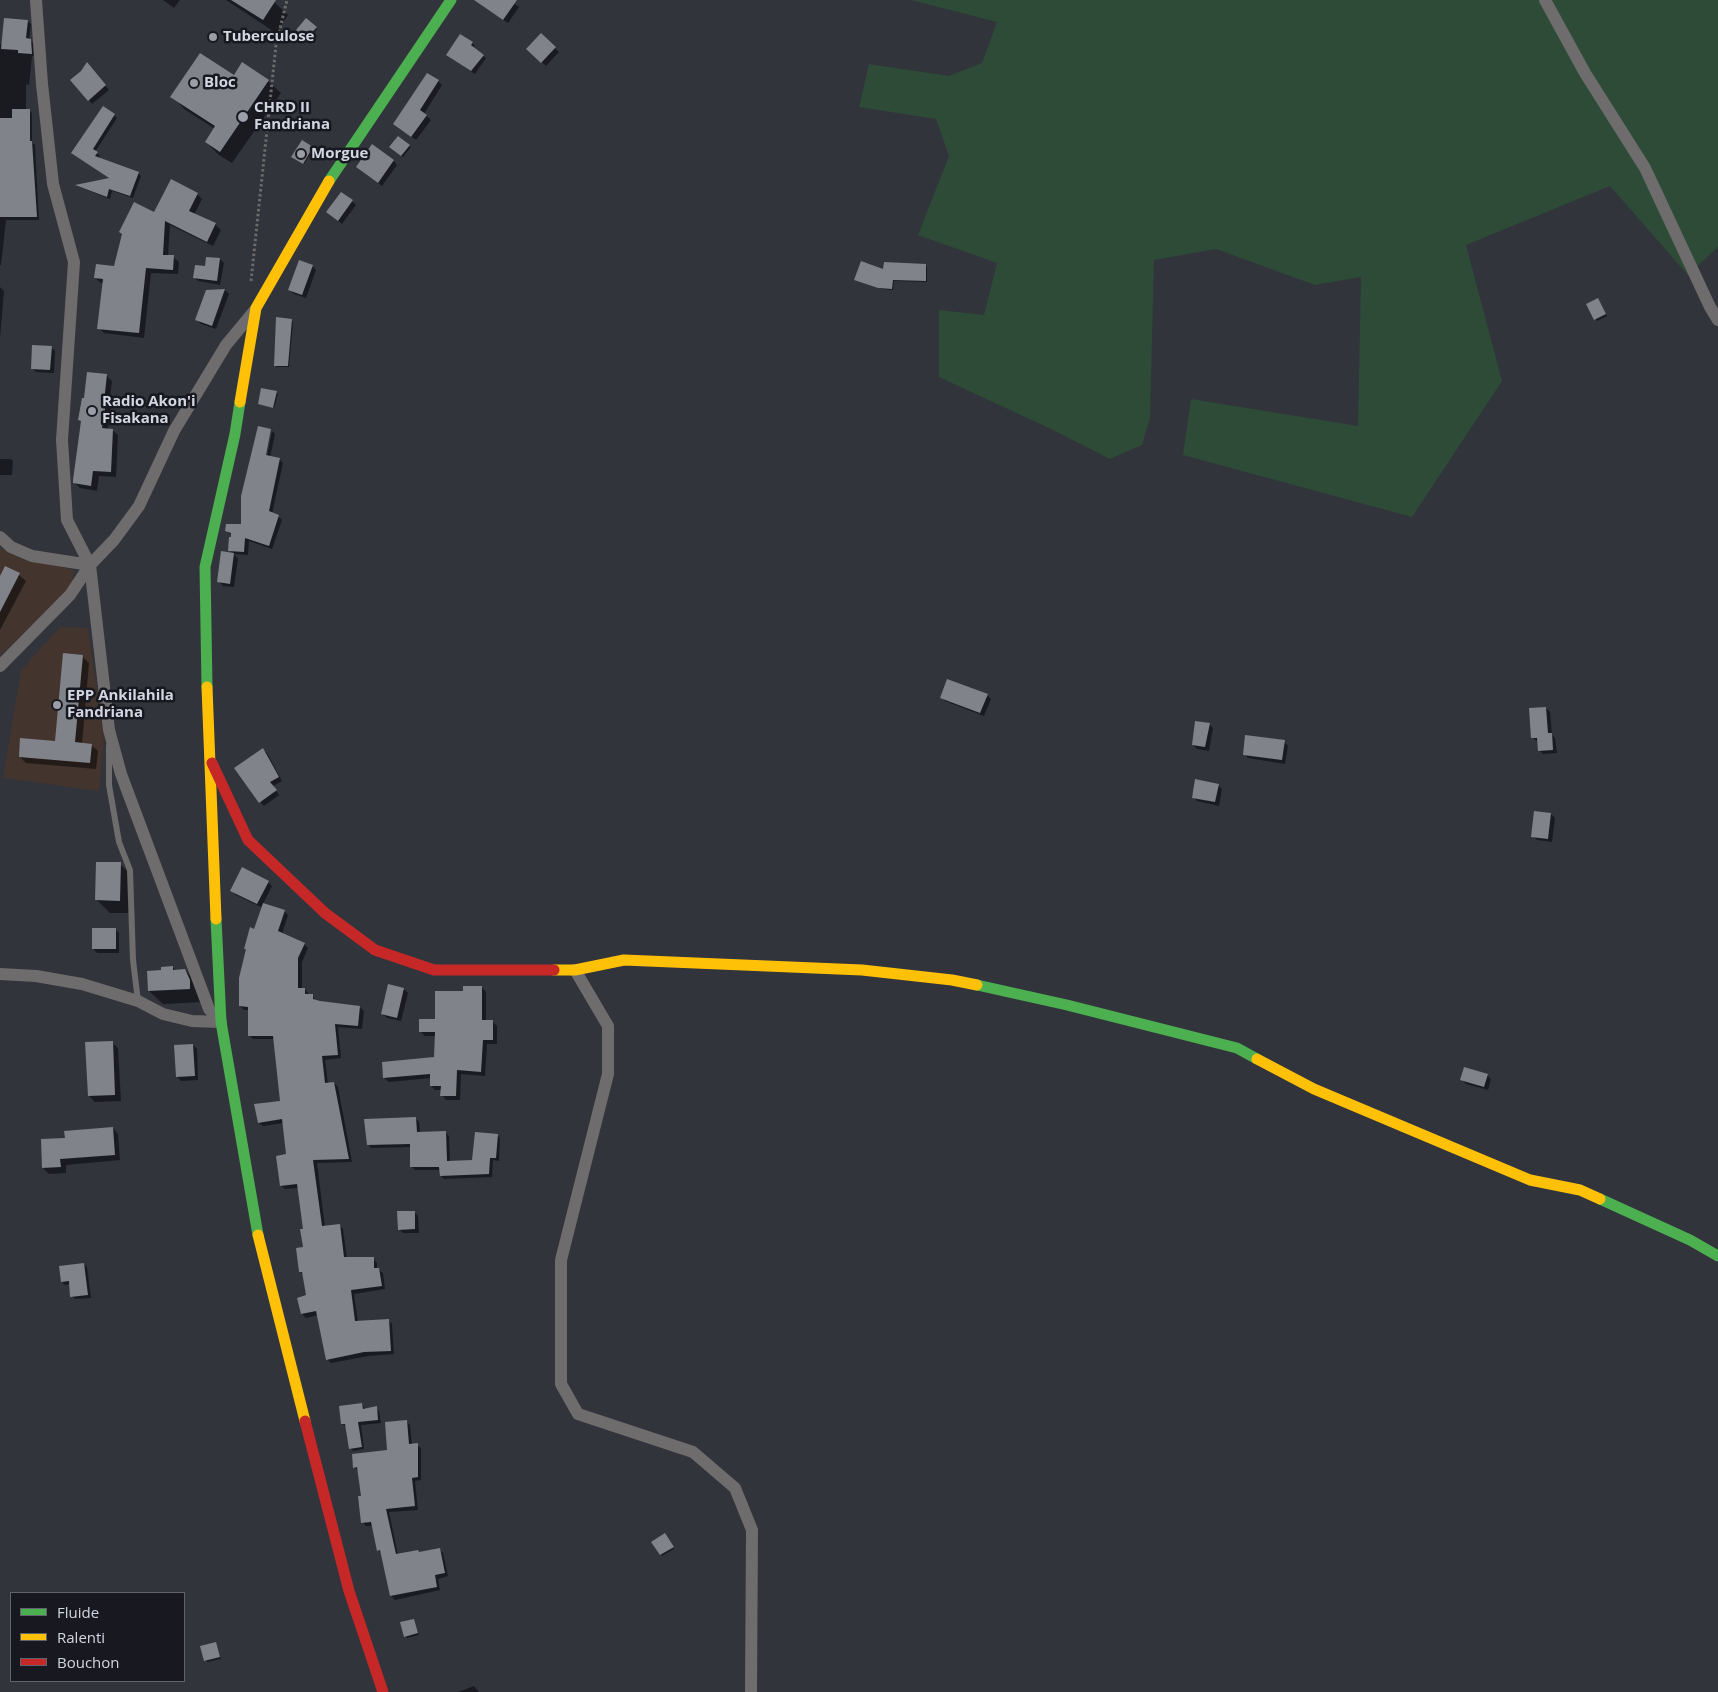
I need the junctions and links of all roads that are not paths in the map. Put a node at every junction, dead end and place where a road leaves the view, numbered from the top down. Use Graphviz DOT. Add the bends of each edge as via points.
graph roads {
  1 [pos="36,0"];
  2 [pos="451,0"];
  3 [pos="1545,0"];
  4 [pos="256,308"];
  5 [pos="1718,320"];
  6 [pos="0,537"];
  7 [pos="90,565"];
  8 [pos="0,666"];
  9 [pos="110,730"];
  10 [pos="208,755"];
  11 [pos="575,970"];
  12 [pos="0,974"];
  13 [pos="138,1001"];
  14 [pos="221,1022"];
  15 [pos="1718,1256"];
  16 [pos="384,1692"];
  17 [pos="751,1692"];
  1 -- 7 [label="street" via="53,184 74,262 62,440 67,520"];
  2 -- 4 [label="street" via="330,179"];
  3 -- 5 [label="street" via="1585,73 1645,168"];
  4 -- 7 [label="street" via="226,345 174,431 139,506"];
  4 -- 10 [label="street" via="235,434 205,568"];
  6 -- 7 [label="street" via="11,547 32,556"];
  7 -- 8 [label="street" via="70,595"];
  7 -- 9 [label="street"];
  9 -- 13 [label="lane" via="109,785 119,842 130,870"];
  9 -- 14 [label="street" via="120,774 206,1000"];
  10 -- 11 [label="street" via="248,840 325,913 374,950 434,970"];
  10 -- 14 [label="street"];
  11 -- 15 [label="street" via="624,960 862,970 952,980 1067,1005 1237,1048 1314,1089 1530,1180 1580,1190"];
  11 -- 17 [label="street" via="608,1026 608,1074 561,1260 561,1384 578,1414 693,1452 736,1488 752,1530"];
  12 -- 13 [label="street" via="82,984"];
  13 -- 14 [label="street" via="163,1014 192,1021"];
  14 -- 16 [label="street" via="260,1248 349,1591"];
}
